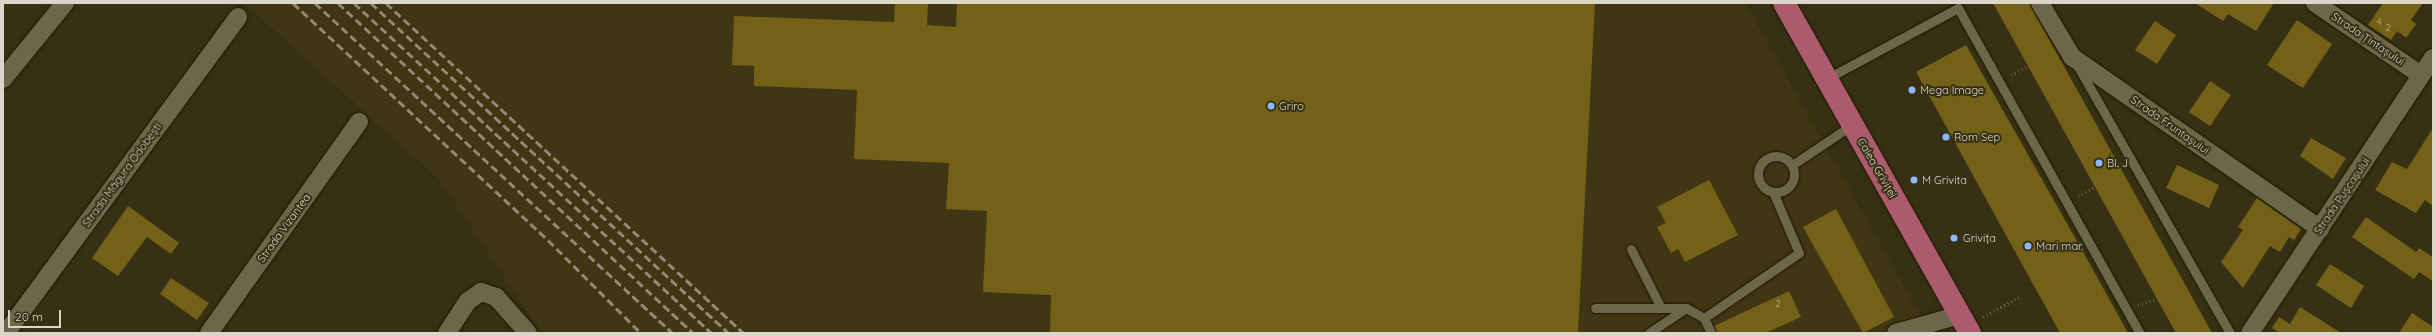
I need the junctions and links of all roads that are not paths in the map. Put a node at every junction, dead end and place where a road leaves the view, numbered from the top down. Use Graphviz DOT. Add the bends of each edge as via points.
graph roads {
  1 [pos="65,3"];
  2 [pos="1784,3"];
  3 [pos="2040,3"];
  4 [pos="2315,3"];
  5 [pos="238,17"];
  6 [pos="2072,57"];
  7 [pos="2433,58"];
  8 [pos="2421,75"];
  9 [pos="3,79"];
  10 [pos="1826,79"];
  11 [pos="359,122"];
  12 [pos="1852,125"];
  13 [pos="1792,165"];
  14 [pos="1773,192"];
  15 [pos="2320,229"];
  16 [pos="1631,249"];
  17 [pos="1595,308"];
  18 [pos="1661,308"];
  19 [pos="1686,308"];
  20 [pos="1704,318"];
  21 [pos="1966,324"];
  22 [pos="6,333"];
  23 [pos="209,333"];
  24 [pos="448,333"];
  25 [pos="528,333"];
  26 [pos="1649,333"];
  27 [pos="1710,333"];
  28 [pos="1896,333"];
  29 [pos="2140,333"];
  30 [pos="2230,333"];
  31 [pos="2250,333"];
  1 -- 9 [label="street"];
  2 -- 10 [label="main road, Calea Griviței"];
  3 -- 6 [label="street, Strada Fruntașului"];
  4 -- 8 [label="street, Strada Țintașului"];
  5 -- 22 [label="street, Strada Măgura Odobești"];
  6 -- 15 [label="street, Strada Fruntașului"];
  6 -- 30 [label="lane"];
  7 -- 8 [label="street, Strada Pușcașului"];
  8 -- 15 [label="street, Strada Pușcașului"];
  10 -- 12 [label="main road, Calea Griviței"];
  10 -- 29 [label="lane" via="1958,8"];
  11 -- 23 [label="street, Strada Vizantea"];
  12 -- 13 [label="lane"];
  12 -- 21 [label="main road, Calea Griviței"];
  13 -- 14 [label="lane" via="1794,176 1789,187"];
  13 -- 14 [label="lane" via="1775,156 1760,167 1761,184"];
  14 -- 20 [label="lane" via="1799,253"];
  15 -- 31 [label="street, Strada Pușcașului"];
  16 -- 18 [label="lane"];
  17 -- 18 [label="lane"];
  18 -- 19 [label="lane"];
  19 -- 20 [label="lane"];
  19 -- 26 [label="lane"];
  20 -- 27 [label="lane"];
  21 -- 28 [label="street"];
  24 -- 25 [label="street" via="468,301 481,292 496,297"];
}
